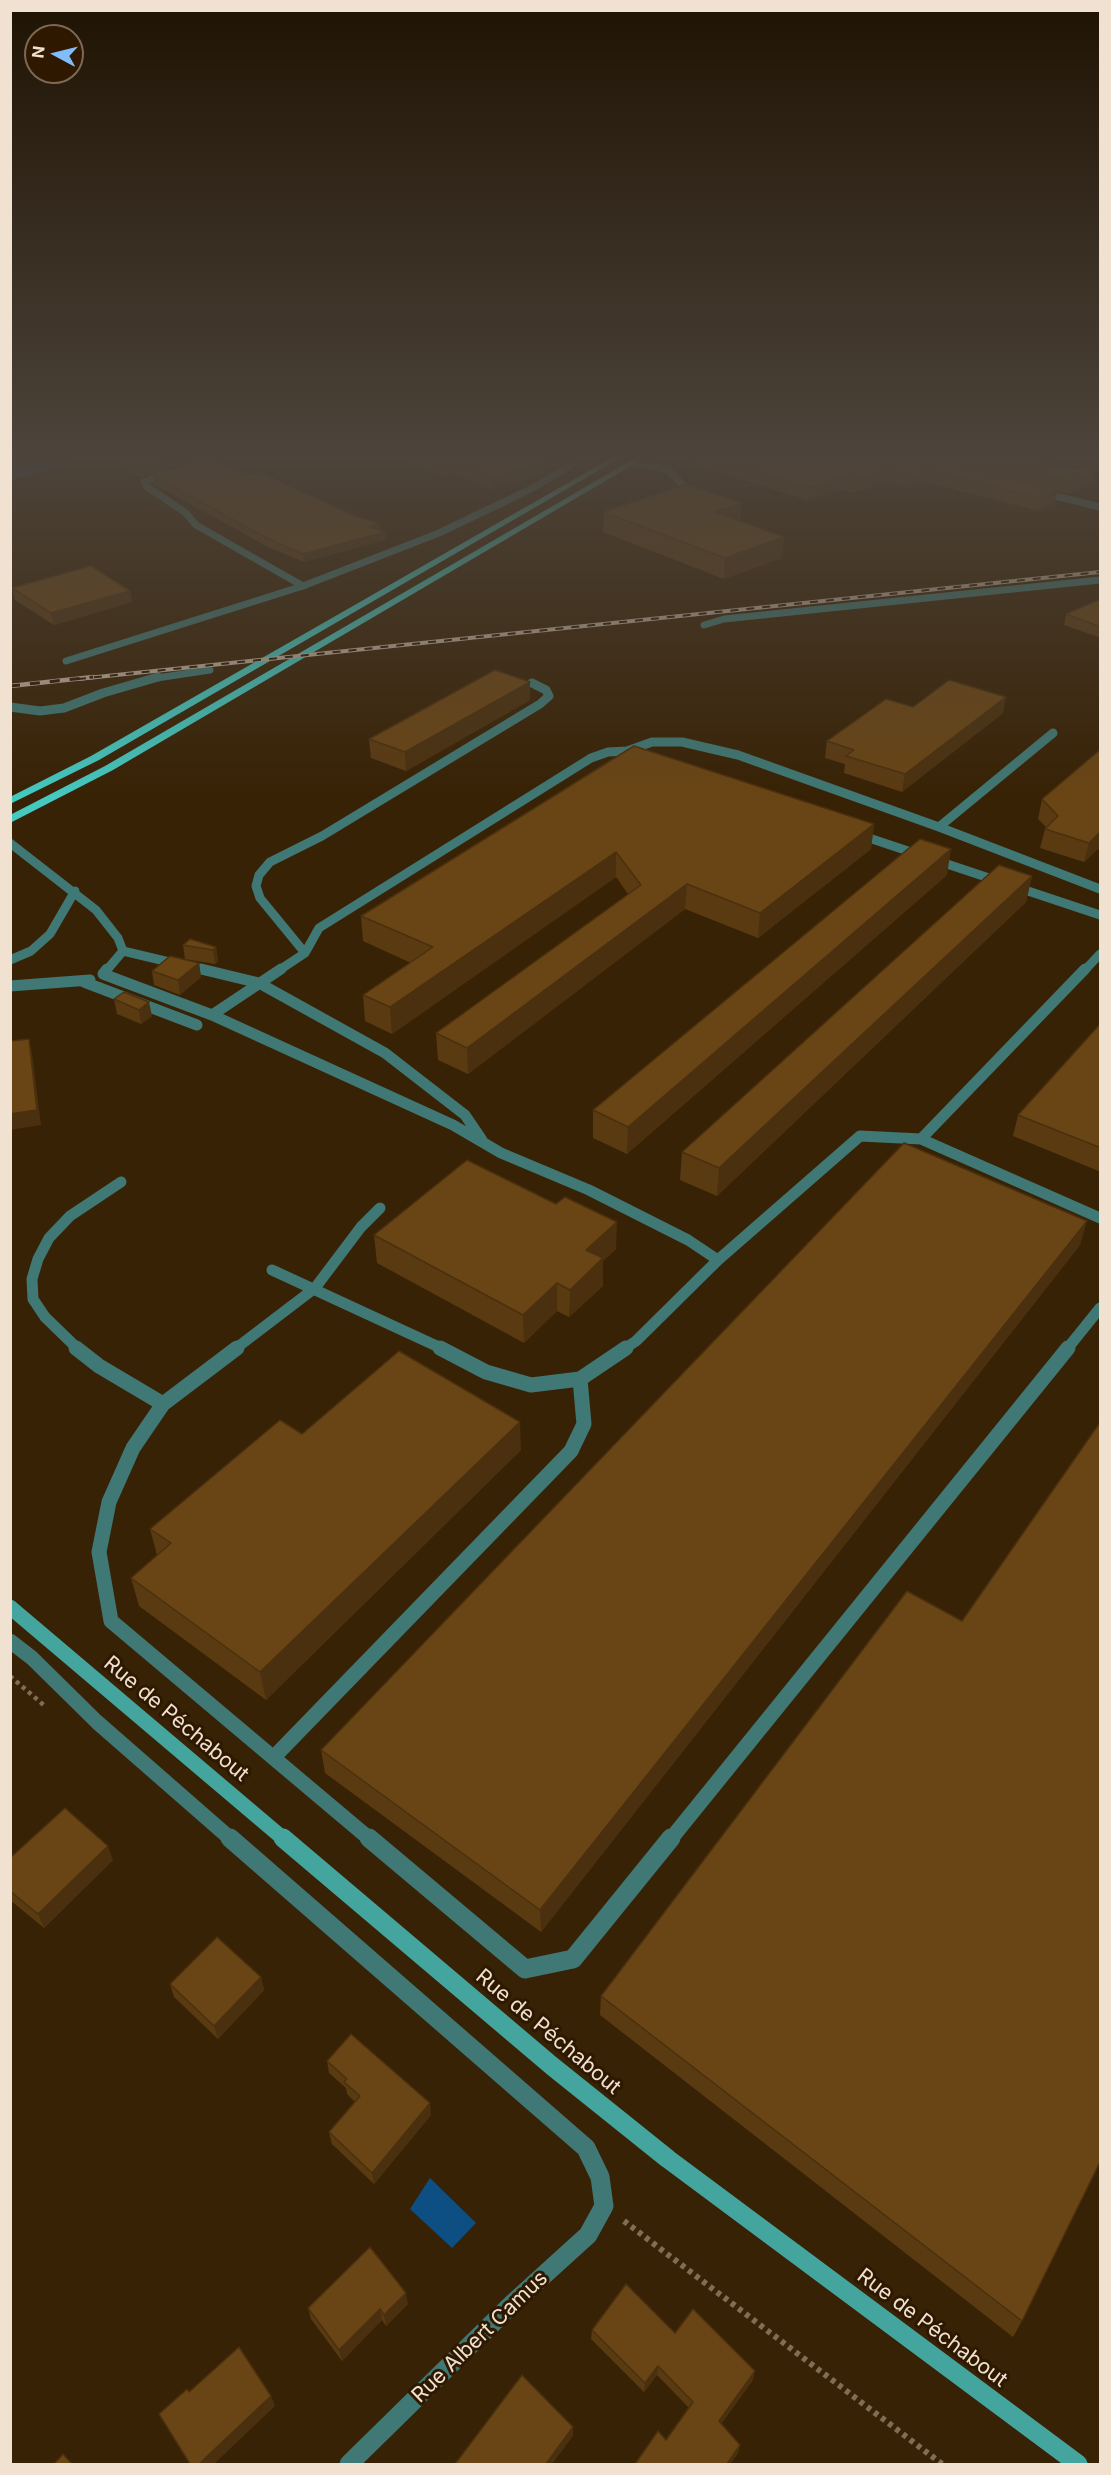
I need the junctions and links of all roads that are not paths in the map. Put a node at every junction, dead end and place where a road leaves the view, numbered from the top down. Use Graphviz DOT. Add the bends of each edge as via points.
graph roads {
  1 [pos="272,568"];
  2 [pos="348,568"];
  3 [pos="428,568"];
  4 [pos="451,568"];
  5 [pos="1101,580"];
  6 [pos="303,586"];
  7 [pos="704,625"];
  8 [pos="66,661"];
  9 [pos="210,670"];
  10 [pos="532,683"];
  11 [pos="10,707"];
  12 [pos="1053,733"];
  13 [pos="627,751"];
  14 [pos="638,755"];
  15 [pos="10,801"];
  16 [pos="10,820"];
  17 [pos="939,827"];
  18 [pos="850,832"];
  19 [pos="10,843"];
  20 [pos="1101,889"];
  21 [pos="75,891"];
  22 [pos="1101,915"];
  23 [pos="123,951"];
  24 [pos="305,953"];
  25 [pos="1101,954"];
  26 [pos="10,960"];
  27 [pos="103,974"];
  28 [pos="84,982"];
  29 [pos="259,983"];
  30 [pos="10,986"];
  31 [pos="212,1015"];
  32 [pos="197,1025"];
  33 [pos="921,1139"];
  34 [pos="483,1142"];
  35 [pos="121,1182"];
  36 [pos="380,1208"];
  37 [pos="1101,1218"];
  38 [pos="718,1260"];
  39 [pos="272,1270"];
  40 [pos="315,1288"];
  41 [pos="1101,1308"];
  42 [pos="580,1379"];
  43 [pos="163,1404"];
  44 [pos="10,1607"];
  45 [pos="10,1641"];
  46 [pos="274,1757"];
  47 [pos="349,2464"];
  48 [pos="1078,2464"];
  1 -- 6 [label="street"];
  2 -- 6 [label="street"];
  3 -- 15 [label="main road" via="95,758"];
  4 -- 16 [label="main road" via="117,763"];
  5 -- 7 [label="street" via="724,619"];
  6 -- 8 [label="street"];
  9 -- 11 [label="street" via="153,678 64,708 40,711"];
  10 -- 24 [label="street" via="549,696 540,704 322,836 270,862 258,875 260,898"];
  12 -- 17 [label="street"];
  13 -- 14 [label="street"];
  13 -- 17 [label="street" via="652,742 682,742 738,755"];
  13 -- 24 [label="street" via="591,758 339,915 319,928"];
  17 -- 20 [label="street"];
  18 -- 22 [label="street"];
  19 -- 21 [label="street"];
  21 -- 23 [label="street" via="96,910"];
  21 -- 26 [label="street" via="51,934 31,951"];
  23 -- 27 [label="street"];
  23 -- 29 [label="street"];
  24 -- 29 [label="street"];
  25 -- 33 [label="street"];
  27 -- 28 [label="street"];
  27 -- 31 [label="street"];
  28 -- 30 [label="street"];
  28 -- 32 [label="street"];
  29 -- 31 [label="street"];
  29 -- 34 [label="street" via="385,1053 465,1115"];
  31 -- 34 [label="street"];
  33 -- 37 [label="street"];
  33 -- 38 [label="street" via="860,1136"];
  34 -- 38 [label="street" via="589,1190"];
  35 -- 43 [label="street" via="70,1216 49,1238 32,1280 33,1299 69,1342 99,1366"];
  36 -- 40 [label="street"];
  38 -- 42 [label="street" via="636,1341"];
  39 -- 40 [label="street"];
  40 -- 42 [label="street" via="486,1372 531,1385"];
  40 -- 43 [label="street"];
  41 -- 46 [label="street" via="573,1959 525,1969"];
  42 -- 46 [label="street" via="584,1424 571,1451"];
  43 -- 46 [label="street" via="133,1448 110,1502 99,1552 111,1621"];
  44 -- 48 [label="street, Rue de Péchabout" via="552,2066 668,2159"];
  45 -- 47 [label="street, Rue Albert Camus" via="97,1722 586,2148 600,2178 604,2206 588,2235"];
}
